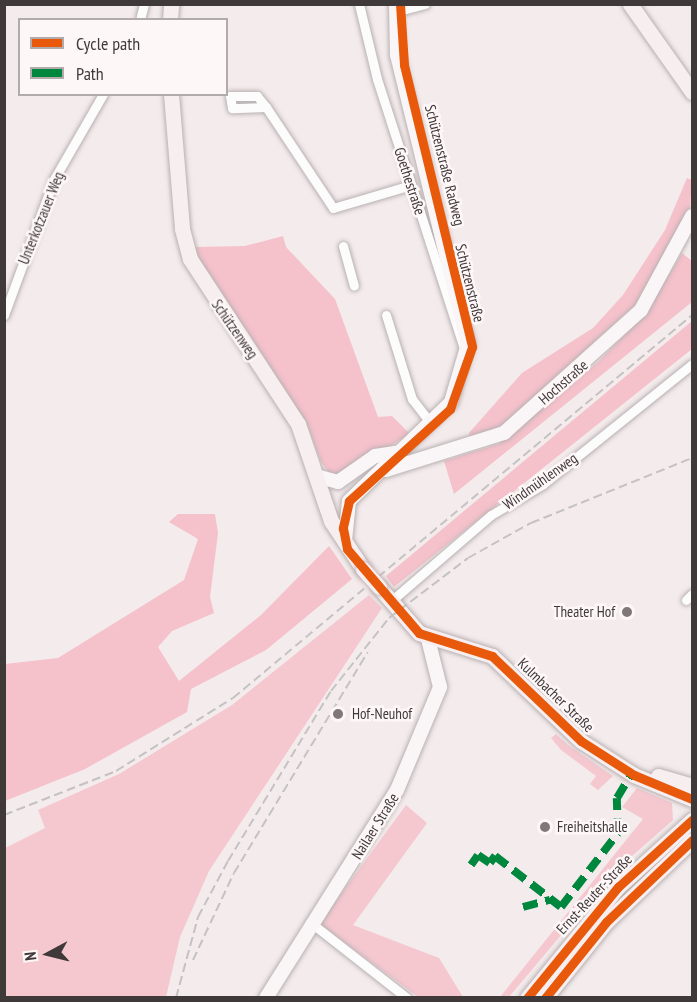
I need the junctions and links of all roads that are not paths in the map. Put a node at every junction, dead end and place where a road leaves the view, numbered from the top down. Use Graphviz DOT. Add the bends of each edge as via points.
graph roads {
  1 [pos="359,4"];
  2 [pos="425,4"];
  3 [pos="630,4"];
  4 [pos="396,8"];
  5 [pos="693,92"];
  6 [pos="102,96"];
  7 [pos="171,96"];
  8 [pos="266,107"];
  9 [pos="411,186"];
  10 [pos="693,216"];
  11 [pos="343,246"];
  12 [pos="354,286"];
  13 [pos="4,315"];
  14 [pos="386,315"];
  15 [pos="466,355"];
  16 [pos="693,364"];
  17 [pos="431,423"];
  18 [pos="400,452"];
  19 [pos="376,474"];
  20 [pos="316,476"];
  21 [pos="347,549"];
  22 [pos="391,601"];
  23 [pos="429,639"];
  24 [pos="615,763"];
  25 [pos="693,786"];
  26 [pos="693,799"];
  27 [pos="693,820"];
  28 [pos="693,840"];
  29 [pos="310,922"];
  30 [pos="266,998"];
  31 [pos="407,998"];
  32 [pos="527,998"];
  33 [pos="545,998"];
  1 -- 9 [label="street, Goethestraße"];
  2 -- 4 [label="street"];
  3 -- 5 [label="main road"];
  4 -- 15 [label="street, Schützenstraße" via="397,55 468,336"];
  6 -- 13 [label="street, Unterkotzauer Weg" via="54,179"];
  7 -- 20 [label="main road, Schützenweg" via="182,230 190,259 294,417"];
  8 -- 9 [label="street" via="333,208"];
  9 -- 15 [label="street, Goethestraße"];
  10 -- 19 [label="street, Hochstraße" via="662,280 629,323 504,433 469,448"];
  11 -- 12 [label="street"];
  14 -- 17 [label="street" via="412,399"];
  15 -- 17 [label="street, Schützenstraße" via="451,402"];
  16 -- 22 [label="street, Windmühlenweg" via="543,484 491,515"];
  17 -- 18 [label="street, Schützenstraße"];
  18 -- 19 [label="street, Schützenstraße"];
  18 -- 20 [label="street" via="375,456 338,482"];
  19 -- 21 [label="street, Schützenstraße" via="345,511"];
  20 -- 21 [label="main road, Schützenweg" via="326,510"];
  21 -- 22 [label="main road, bridge"];
  22 -- 23 [label="main road"];
  23 -- 24 [label="main road, Kulmbacher Straße" via="496,658 572,735"];
  23 -- 29 [label="street, Nailaer Straße" via="439,667 437,698 383,815"];
  24 -- 25 [label="main road, Kulmbacher Straße"];
  24 -- 26 [label="main road, Kulmbacher Straße"];
  27 -- 32 [label="main road, Ernst-Reuter-Straße" via="618,887"];
  28 -- 33 [label="main road, Ernst-Reuter-Straße" via="613,915"];
  29 -- 30 [label="street, Nailaer Straße"];
  29 -- 31 [label="street"];
}
